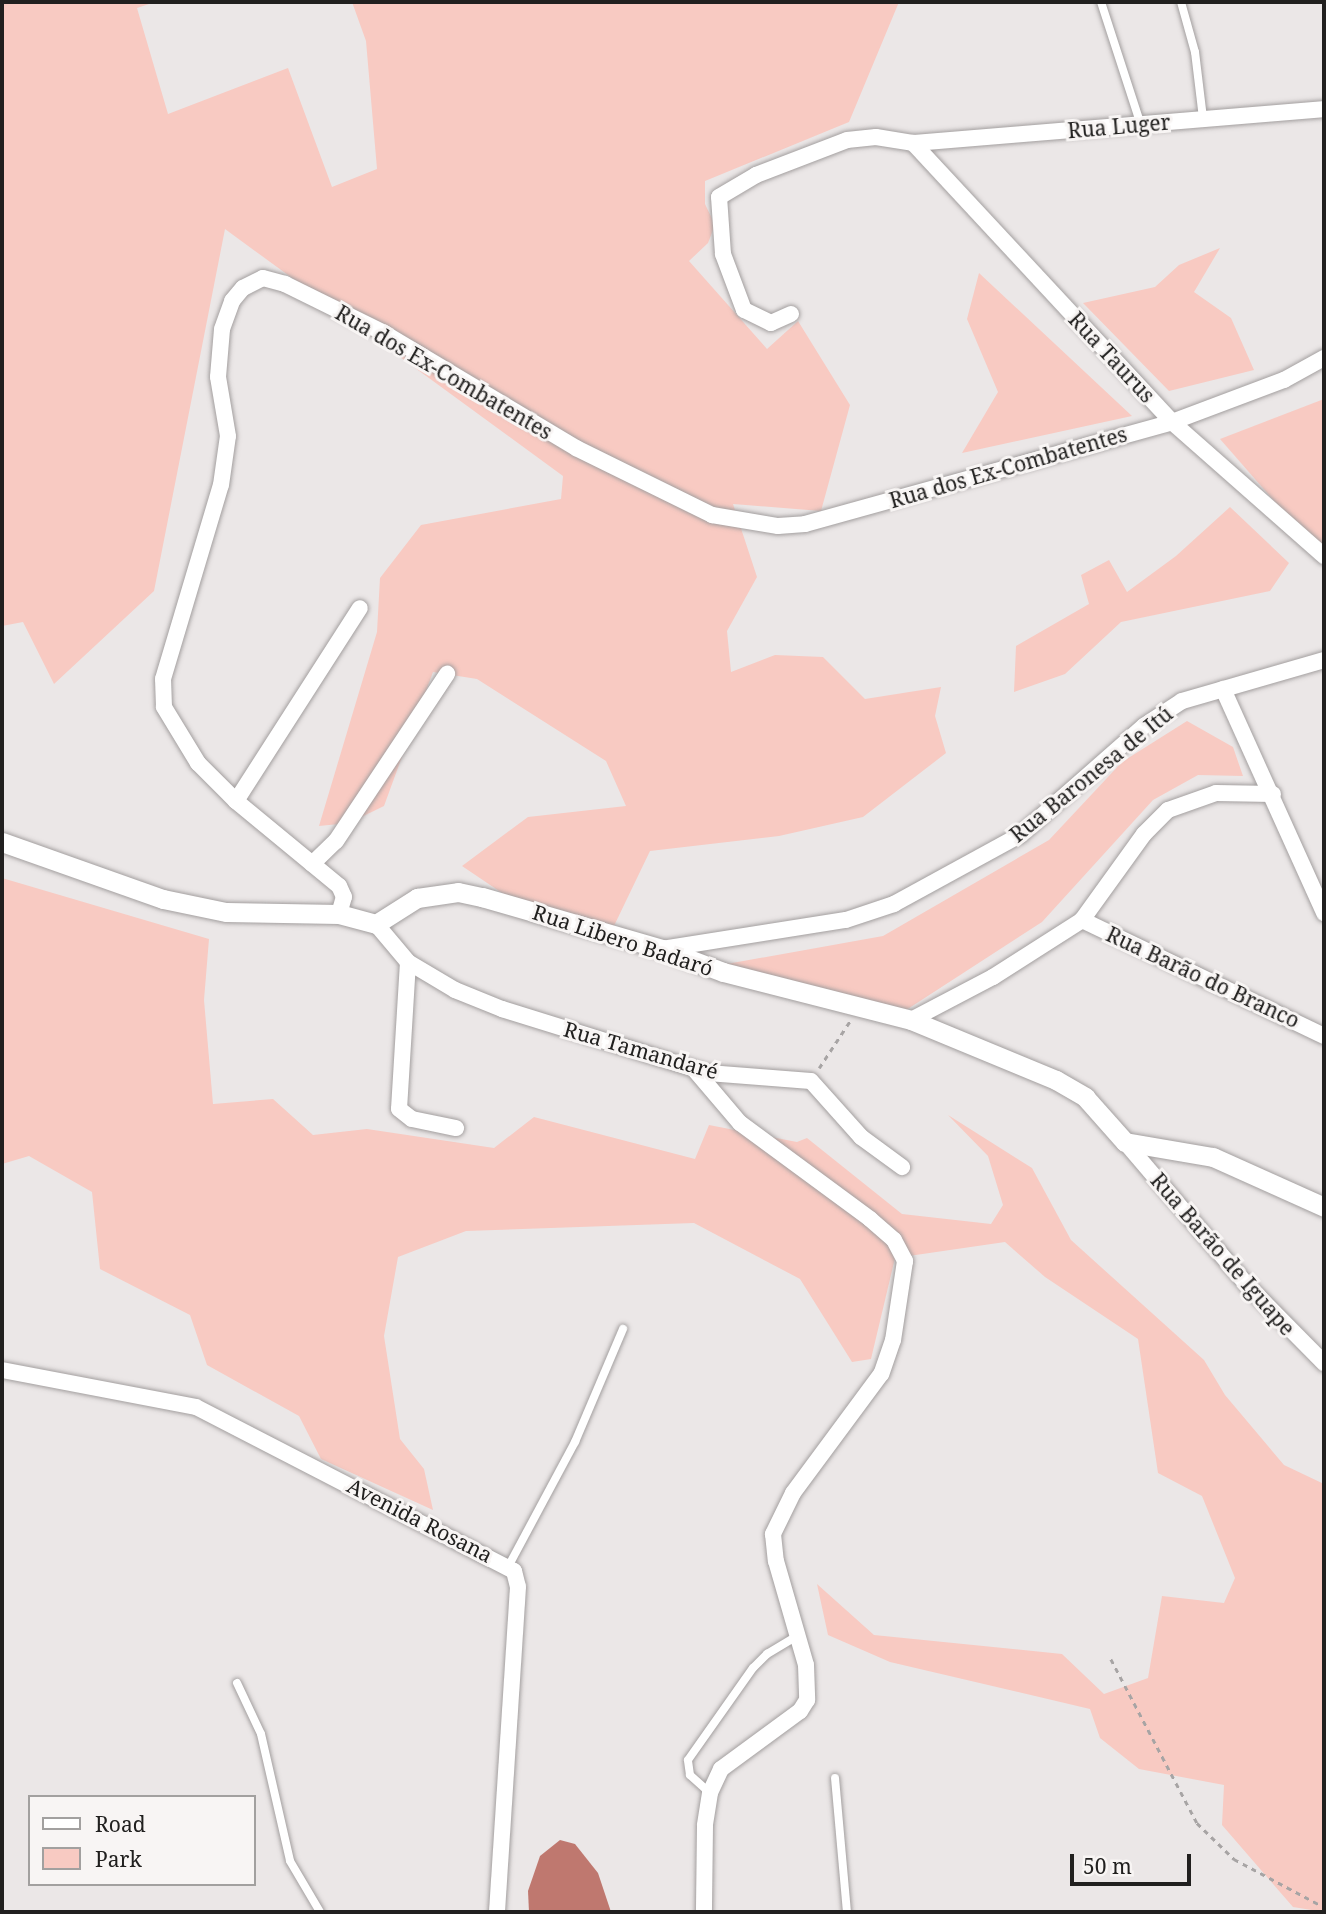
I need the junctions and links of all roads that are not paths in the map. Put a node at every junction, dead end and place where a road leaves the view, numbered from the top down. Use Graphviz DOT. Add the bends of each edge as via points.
graph roads {
  1 [pos="1101,2"];
  2 [pos="1181,2"];
  3 [pos="1324,108"];
  4 [pos="1203,118"];
  5 [pos="1141,125"];
  6 [pos="913,143"];
  7 [pos="791,314"];
  8 [pos="1324,358"];
  9 [pos="1172,422"];
  10 [pos="1324,556"];
  11 [pos="360,608"];
  12 [pos="1324,660"];
  13 [pos="447,674"];
  14 [pos="1223,689"];
  15 [pos="1273,794"];
  16 [pos="236,801"];
  17 [pos="2,842"];
  18 [pos="312,864"];
  19 [pos="1324,913"];
  20 [pos="339,914"];
  21 [pos="1082,920"];
  22 [pos="376,924"];
  23 [pos="662,949"];
  24 [pos="408,962"];
  25 [pos="911,1020"];
  26 [pos="1324,1036"];
  27 [pos="694,1069"];
  28 [pos="456,1128"];
  29 [pos="1125,1142"];
  30 [pos="902,1167"];
  31 [pos="1324,1207"];
  32 [pos="623,1329"];
  33 [pos="1324,1363"];
  34 [pos="2,1370"];
  35 [pos="509,1565"];
  36 [pos="797,1636"];
  37 [pos="237,1683"];
  38 [pos="835,1778"];
  39 [pos="710,1793"];
  40 [pos="320,1912"];
  41 [pos="497,1912"];
  42 [pos="704,1912"];
  43 [pos="848,1912"];
  1 -- 5 [label="lane"];
  2 -- 4 [label="lane" via="1195,52"];
  3 -- 4 [label="street, Rua Luger"];
  4 -- 5 [label="street, Rua Luger"];
  5 -- 6 [label="street, Rua Luger"];
  6 -- 7 [label="street, Rua Luger" via="869,137 847,140 756,175 719,197 723,254 744,310 771,323"];
  6 -- 9 [label="street, Rua Taurus"];
  8 -- 9 [label="street, Rua dos Ex-Combatentes" via="1284,380"];
  9 -- 10 [label="street, Rua Taurus"];
  9 -- 16 [label="street, Rua dos Ex-Combatentes" via="805,524 752,524 712,515 576,448 384,333 285,284 263,278 243,288 232,301 222,329 218,377 228,436 221,485 163,679 164,707 179,736 198,763"];
  11 -- 16 [label="street"];
  12 -- 14 [label="street, Rua Baronesa de Itú"];
  13 -- 18 [label="street" via="336,841"];
  14 -- 15 [label="street"];
  14 -- 23 [label="street, Rua Baronesa de Itú" via="1182,701 1144,726 1020,835 894,904 846,920"];
  15 -- 19 [label="street"];
  15 -- 21 [label="street" via="1216,793 1168,810 1144,834"];
  16 -- 18 [label="street, Rua dos Ex-Combatentes"];
  17 -- 20 [label="street" via="163,899 226,912"];
  18 -- 20 [label="street, Rua dos Ex-Combatentes" via="339,886 344,897"];
  20 -- 22 [label="street"];
  21 -- 25 [label="street" via="993,977"];
  21 -- 26 [label="street, Rua Barão do Branco"];
  22 -- 23 [label="street, Rua Libero Badaró" via="417,898 458,892"];
  22 -- 24 [label="street, Rua Tamandaré"];
  23 -- 25 [label="street, Rua Libero Badaró" via="723,972"];
  24 -- 27 [label="street, Rua Tamandaré" via="455,990 502,1009"];
  24 -- 28 [label="street" via="399,1109 412,1119"];
  25 -- 29 [label="street, Rua Libero Badaró" via="1056,1080 1085,1097"];
  27 -- 30 [label="street, Rua Tamandaré" via="811,1081 860,1137"];
  27 -- 36 [label="street" via="740,1124 870,1219 894,1240 905,1261 893,1340 881,1374 793,1493 773,1534"];
  29 -- 31 [label="street" via="1213,1157"];
  29 -- 33 [label="street, Rua Barão de Iguape" via="1249,1287"];
  32 -- 35 [label="lane" via="575,1442"];
  34 -- 35 [label="street, Avenida Rosana" via="189,1404"];
  35 -- 41 [label="street, Avenida Rosana" via="518,1587"];
  36 -- 39 [label="street" via="809,1685 807,1700 800,1711 737,1753 721,1769"];
  36 -- 39 [label="lane" via="753,1668 688,1760 690,1775"];
  37 -- 40 [label="lane" via="261,1734 290,1861"];
  38 -- 43 [label="lane"];
  39 -- 42 [label="street"];
}
